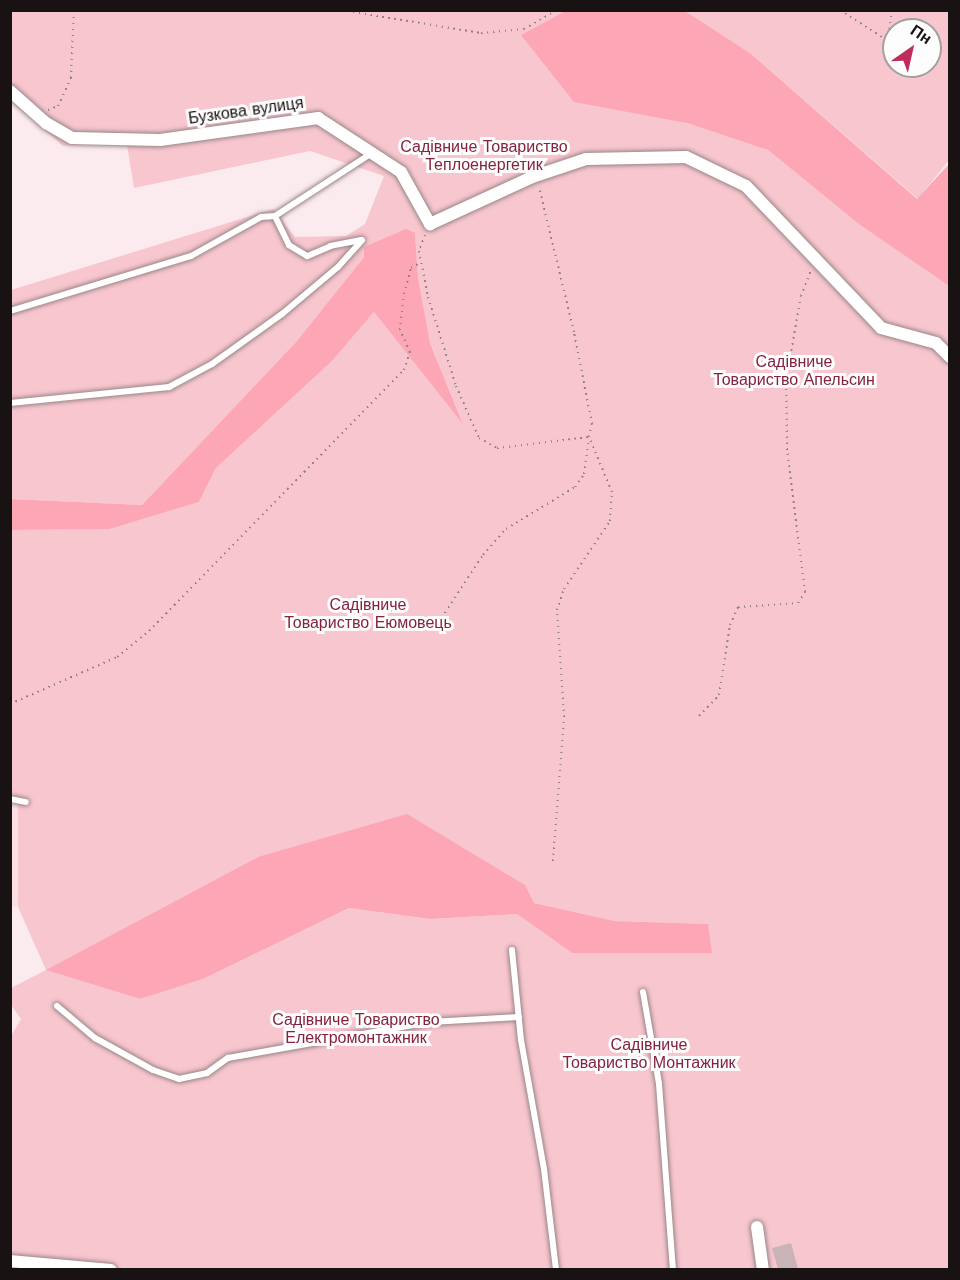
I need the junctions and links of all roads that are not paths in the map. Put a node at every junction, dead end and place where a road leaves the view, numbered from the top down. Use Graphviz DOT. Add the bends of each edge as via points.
graph roads {
  1 [pos="10,91"];
  2 [pos="372,153"];
  3 [pos="274,216"];
  4 [pos="10,311"];
  5 [pos="950,357"];
  6 [pos="10,403"];
  7 [pos="10,799"];
  8 [pos="26,802"];
  9 [pos="512,950"];
  10 [pos="643,992"];
  11 [pos="57,1006"];
  12 [pos="519,1017"];
  13 [pos="757,1227"];
  14 [pos="10,1260"];
  15 [pos="33,1266"];
  16 [pos="111,1269"];
  17 [pos="556,1269"];
  18 [pos="673,1269"];
  19 [pos="763,1269"];
  1 -- 2 [label="street, Бузкова вулиця" via="72,138 160,140 318,118"];
  2 -- 3 [label="lane"];
  2 -- 5 [label="street, Бузкова вулиця" via="401,172 430,224 537,176 586,159 686,157 746,186 881,328 936,343"];
  3 -- 4 [label="lane" via="261,217 190,256"];
  3 -- 6 [label="lane" via="289,245 307,256 362,240 338,267 282,314 213,364 170,387"];
  7 -- 8 [label="lane"];
  9 -- 12 [label="lane"];
  10 -- 18 [label="lane" via="659,1084"];
  11 -- 12 [label="lane" via="95,1038 153,1070 179,1079 207,1073 228,1058 429,1022"];
  12 -- 17 [label="lane"];
  13 -- 19 [label="street"];
  14 -- 15 [label="street"];
  15 -- 16 [label="street"];
}
